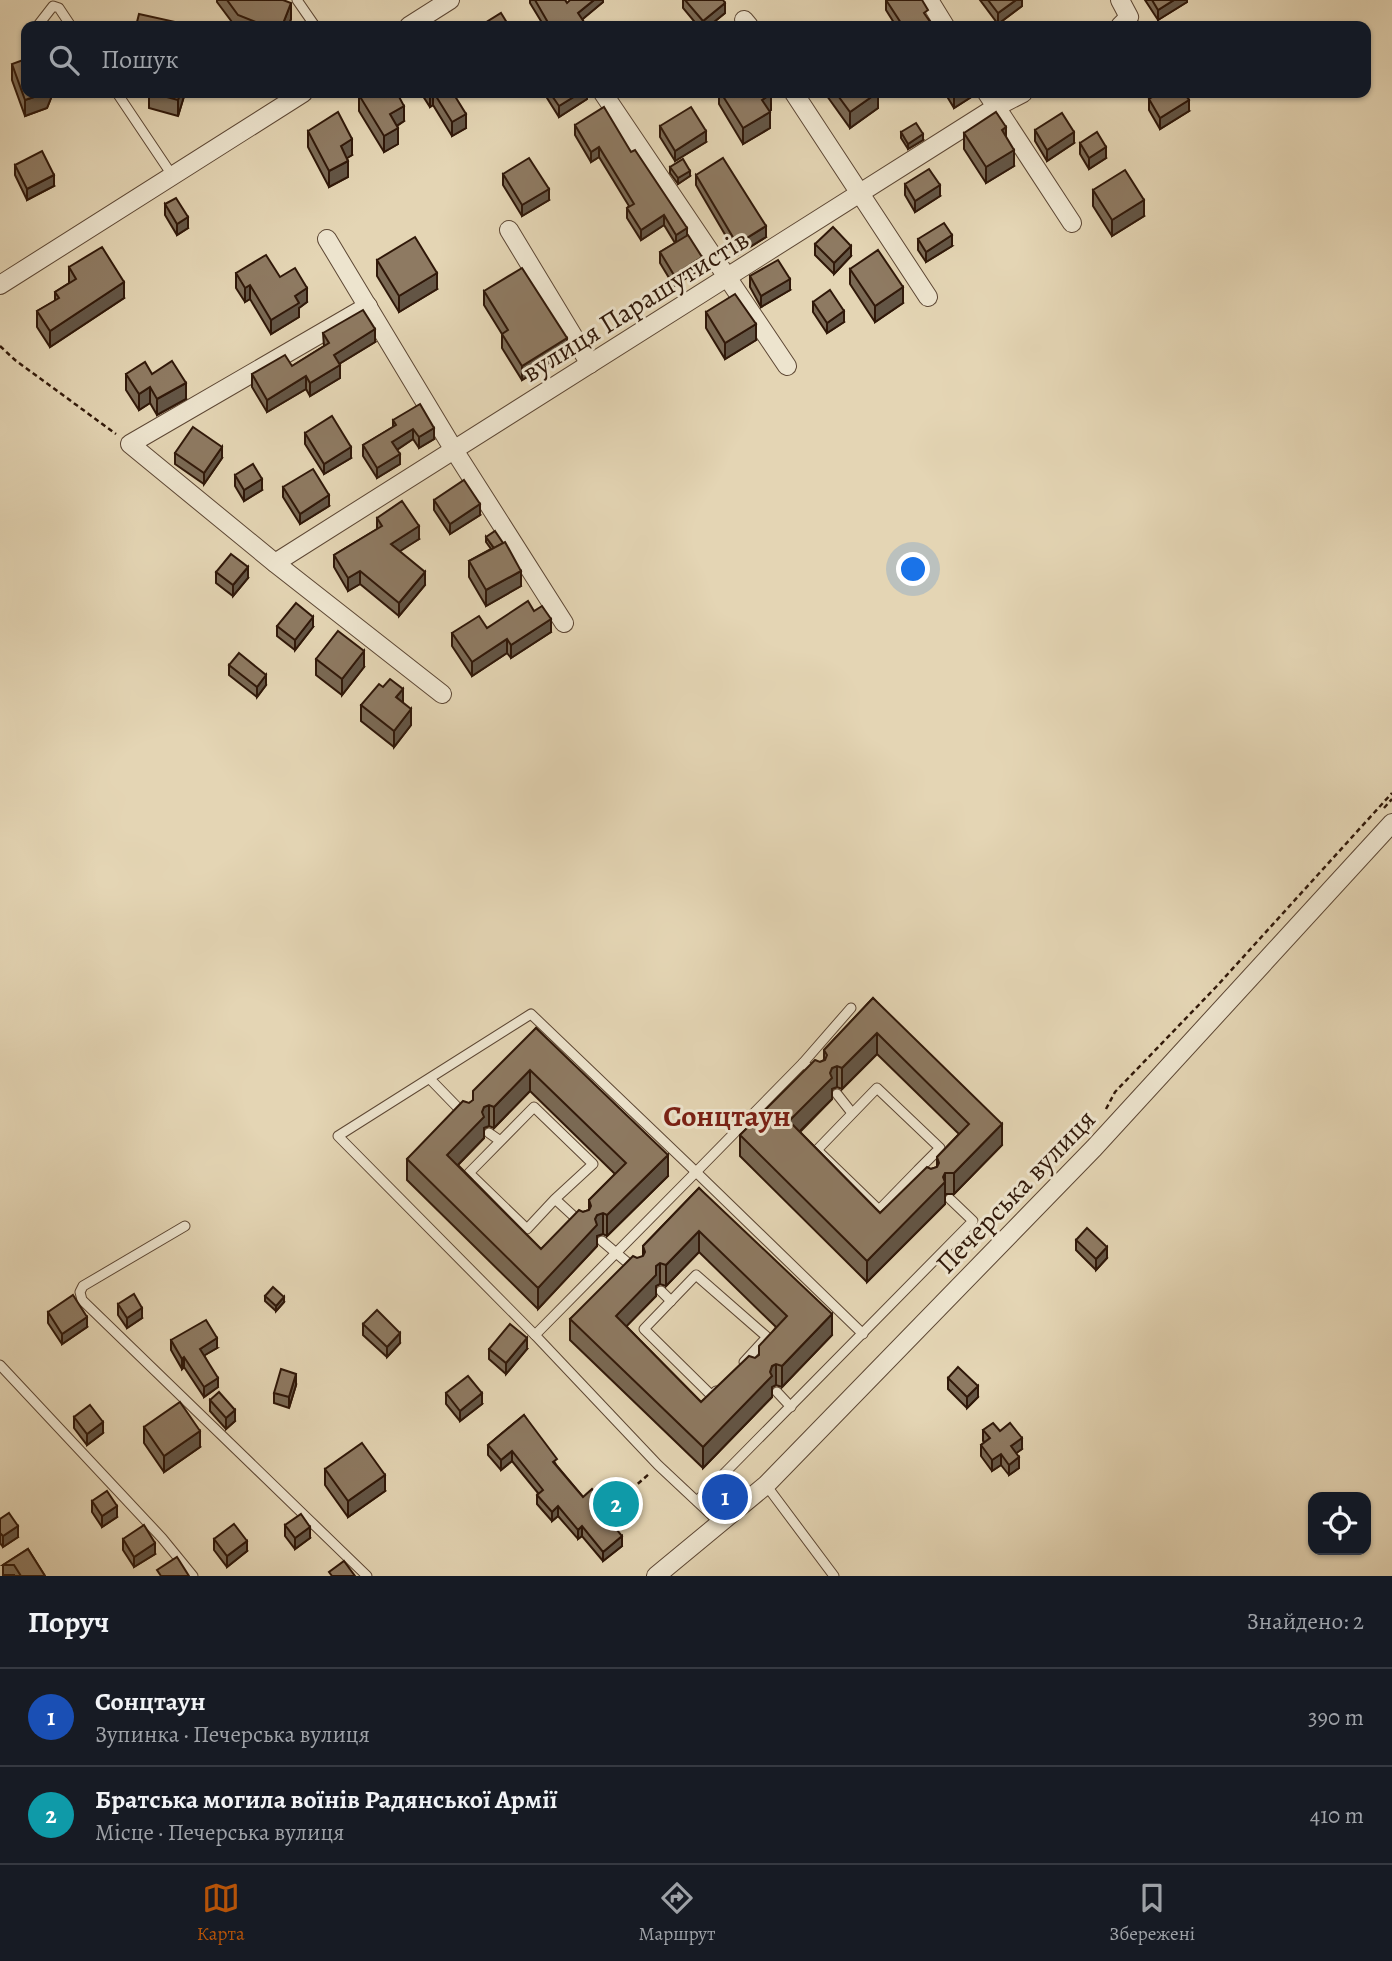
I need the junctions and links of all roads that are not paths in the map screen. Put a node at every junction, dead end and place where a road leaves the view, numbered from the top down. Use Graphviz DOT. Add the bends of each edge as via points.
graph roads {
  1 [pos="297,0"];
  2 [pos="450,0"];
  3 [pos="929,0"];
  4 [pos="1120,0"];
  5 [pos="41,21"];
  6 [pos="68,21"];
  7 [pos="312,21"];
  8 [pos="416,21"];
  9 [pos="942,21"];
  10 [pos="1125,21"];
  11 [pos="120,98"];
  12 [pos="295,98"];
  13 [pos="607,98"];
  14 [pos="797,98"];
  15 [pos="991,100"];
  16 [pos="172,175"];
  17 [pos="861,193"];
  18 [pos="1072,223"];
  19 [pos="509,230"];
  20 [pos="327,239"];
  21 [pos="727,277"];
  22 [pos="0,285"];
  23 [pos="928,297"];
  24 [pos="368,306"];
  25 [pos="590,364"];
  26 [pos="787,366"];
  27 [pos="454,450"];
  28 [pos="275,563"];
  29 [pos="564,623"];
  30 [pos="442,695"];
  31 [pos="1392,823"];
  32 [pos="851,1008"];
  33 [pos="803,1063"];
  34 [pos="820,1076"];
  35 [pos="430,1079"];
  36 [pos="837,1094"];
  37 [pos="852,1113"];
  38 [pos="468,1117"];
  39 [pos="489,1133"];
  40 [pos="499,1140"];
  41 [pos="918,1170"];
  42 [pos="696,1172"];
  43 [pos="932,1183"];
  44 [pos="555,1199"];
  45 [pos="950,1199"];
  46 [pos="186,1226"];
  47 [pos="584,1226"];
  48 [pos="602,1241"];
  49 [pos="616,1251"];
  50 [pos="638,1272"];
  51 [pos="661,1291"];
  52 [pos="671,1301"];
  53 [pos="863,1334"];
  54 [pos="535,1335"];
  55 [pos="0,1365"];
  56 [pos="736,1371"];
  57 [pos="720,1388"];
  58 [pos="777,1392"];
  59 [pos="791,1407"];
  60 [pos="766,1485"];
  61 [pos="697,1501"];
  62 [pos="721,1524"];
  63 [pos="193,1576"];
  64 [pos="367,1576"];
  65 [pos="656,1576"];
  66 [pos="834,1576"];
  1 -- 7 [label="lane"];
  2 -- 8 [label="street"];
  3 -- 9 [label="street"];
  4 -- 10 [label="street"];
  5 -- 6 [label="lane" via="53,6"];
  11 -- 16 [label="lane"];
  12 -- 16 [label="street"];
  13 -- 21 [label="street"];
  14 -- 17 [label="street"];
  15 -- 17 [label="street, вулиця Парашутистів"];
  15 -- 18 [label="street"];
  16 -- 22 [label="street"];
  17 -- 21 [label="street, вулиця Парашутистів"];
  17 -- 23 [label="street"];
  19 -- 25 [label="street"];
  20 -- 24 [label="street"];
  21 -- 25 [label="street, вулиця Парашутистів"];
  21 -- 26 [label="street"];
  24 -- 27 [label="street"];
  24 -- 28 [label="street" via="131,444"];
  25 -- 27 [label="street, вулиця Парашутистів"];
  27 -- 28 [label="street, вулиця Парашутистів"];
  27 -- 29 [label="street"];
  28 -- 30 [label="street"];
  31 -- 60 [label="street, Печерська вулиця" via="1094,1148"];
  32 -- 33 [label="lane"];
  33 -- 34 [label="lane"];
  33 -- 42 [label="lane"];
  35 -- 38 [label="lane"];
  35 -- 42 [label="lane" via="531,1014"];
  35 -- 54 [label="lane" via="338,1136"];
  36 -- 37 [label="lane"];
  37 -- 41 [label="lane" via="877,1088 940,1148"];
  37 -- 41 [label="lane" via="817,1150 879,1210"];
  39 -- 40 [label="lane"];
  40 -- 44 [label="lane" via="469,1172 527,1229"];
  40 -- 44 [label="lane" via="534,1107 593,1164"];
  41 -- 43 [label="lane"];
  42 -- 49 [label="lane"];
  42 -- 53 [label="lane"];
  44 -- 47 [label="lane"];
  45 -- 53 [label="lane" via="973,1221"];
  46 -- 64 [label="lane" via="83,1286 82,1300"];
  48 -- 49 [label="lane"];
  49 -- 50 [label="lane"];
  49 -- 54 [label="lane"];
  51 -- 52 [label="lane"];
  52 -- 56 [label="lane" via="696,1275 767,1337 747,1365"];
  52 -- 57 [label="lane" via="644,1329 712,1396"];
  53 -- 59 [label="lane"];
  54 -- 61 [label="lane"];
  55 -- 63 [label="lane"];
  58 -- 59 [label="lane"];
  59 -- 61 [label="lane"];
  60 -- 62 [label="street, Печерська вулиця"];
  60 -- 66 [label="lane"];
  61 -- 62 [label="lane"];
  62 -- 65 [label="street, Печерська вулиця"];
}
